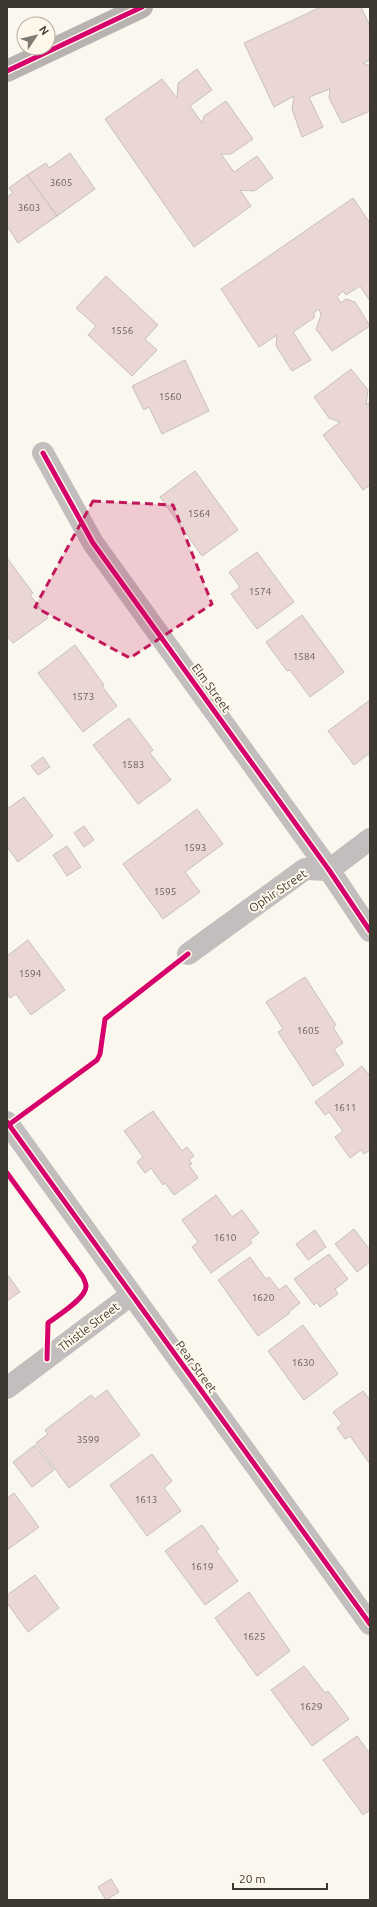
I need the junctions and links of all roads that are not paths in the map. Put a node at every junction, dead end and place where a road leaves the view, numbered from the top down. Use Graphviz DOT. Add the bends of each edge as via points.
graph roads {
  1 [pos="142,7"];
  2 [pos="7,71"];
  3 [pos="43,453"];
  4 [pos="370,839"];
  5 [pos="329,870"];
  6 [pos="370,931"];
  7 [pos="188,954"];
  8 [pos="7,1122"];
  9 [pos="131,1295"];
  10 [pos="7,1388"];
  11 [pos="370,1624"];
  1 -- 2 [label="street"];
  3 -- 5 [label="street, Elm Street" via="93,543"];
  4 -- 5 [label="street"];
  5 -- 6 [label="street, Elm Street"];
  5 -- 7 [label="street, Ophir Street" via="305,869"];
  8 -- 9 [label="street, Pear Street"];
  9 -- 10 [label="street, Thistle Street"];
  9 -- 11 [label="street, Pear Street"];
}
